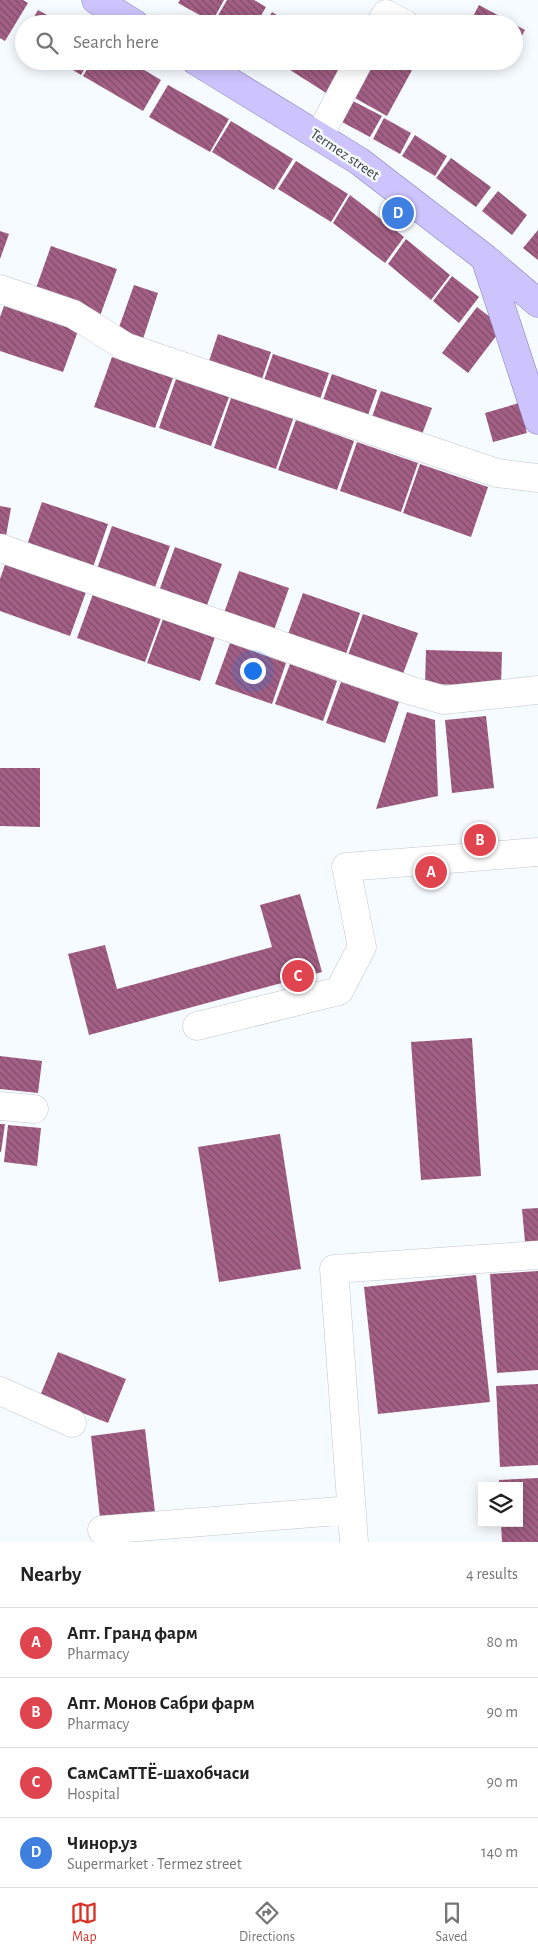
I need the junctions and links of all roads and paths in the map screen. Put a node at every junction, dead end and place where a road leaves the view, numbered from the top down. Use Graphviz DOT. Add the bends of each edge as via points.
graph roads {
  1 [pos="96,0"];
  2 [pos="120,15"];
  3 [pos="211,70"];
  4 [pos="354,70"];
  5 [pos="318,136"];
  6 [pos="485,258"];
  7 [pos="0,289"];
  8 [pos="538,303"];
  9 [pos="538,420"];
  10 [pos="538,478"];
  11 [pos="0,548"];
  12 [pos="538,690"];
  13 [pos="538,852"];
  14 [pos="197,1026"];
  15 [pos="0,1106"];
  16 [pos="34,1109"];
  17 [pos="538,1255"];
  18 [pos="0,1391"];
  19 [pos="72,1424"];
  20 [pos="351,1510"];
  21 [pos="102,1530"];
  22 [pos="354,1542"];
  1 -- 2 [label="main road"];
  3 -- 5 [label="main road, Termez street"];
  4 -- 5 [label="street"];
  5 -- 6 [label="main road, Termez street" via="359,160"];
  6 -- 8 [label="main road, Termez street"];
  6 -- 9 [label="main road"];
  7 -- 10 [label="street" via="73,314 126,347 496,473"];
  11 -- 12 [label="street" via="444,700"];
  13 -- 14 [label="street" via="346,867 362,947 339,991"];
  15 -- 16 [label="street"];
  17 -- 20 [label="street" via="334,1269"];
  18 -- 19 [label="street"];
  20 -- 21 [label="street"];
  20 -- 22 [label="street"];
}
